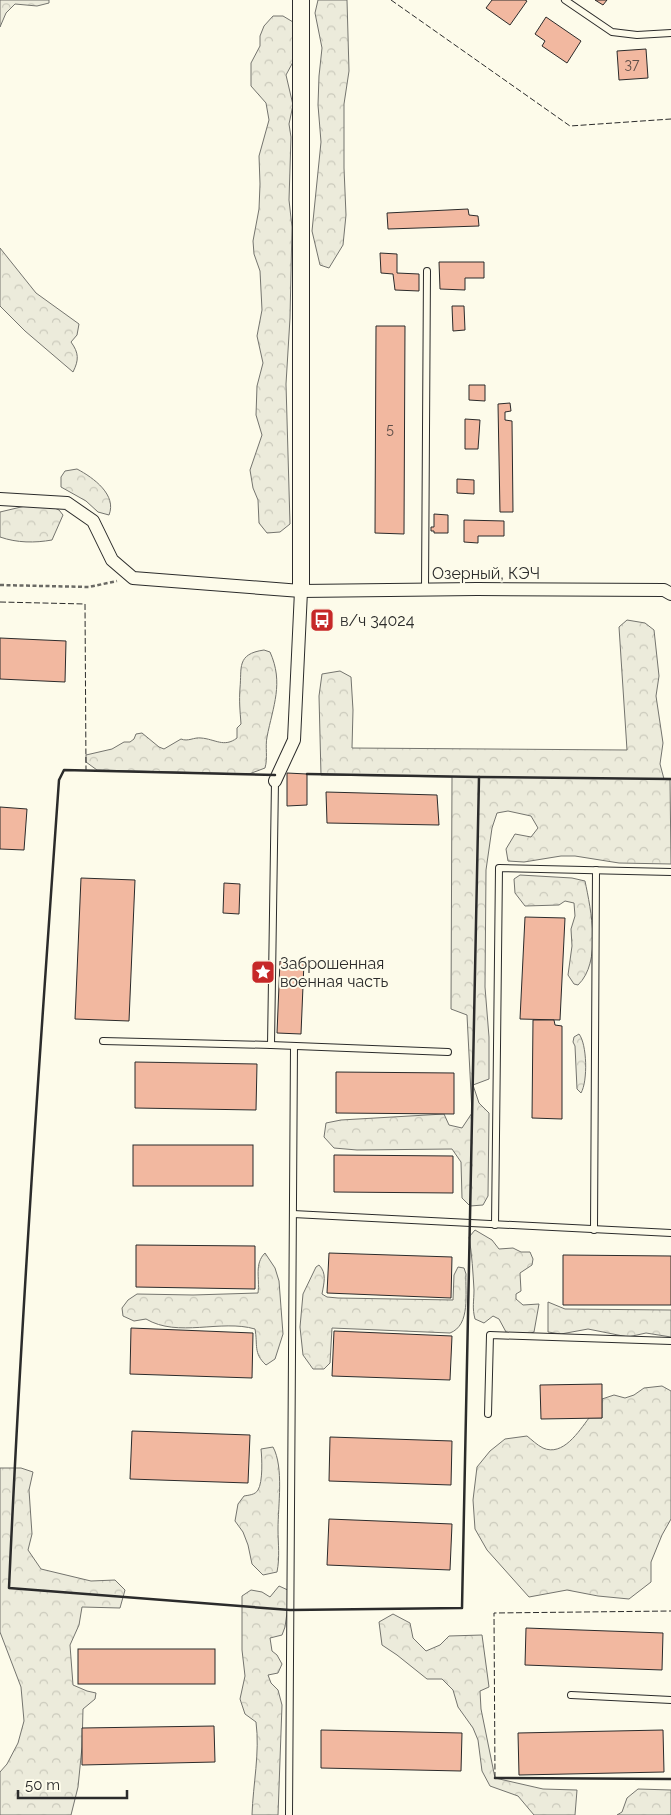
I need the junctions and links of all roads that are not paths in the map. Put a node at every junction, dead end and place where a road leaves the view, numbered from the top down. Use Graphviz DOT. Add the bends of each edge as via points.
graph roads {
  1 [pos="302,0"];
  2 [pos="565,0"];
  3 [pos="671,33"];
  4 [pos="427,271"];
  5 [pos="0,499"];
  6 [pos="425,590"];
  7 [pos="301,591"];
  8 [pos="671,594"];
  9 [pos="275,781"];
  10 [pos="596,870"];
  11 [pos="671,872"];
  12 [pos="103,1041"];
  13 [pos="271,1045"];
  14 [pos="294,1046"];
  15 [pos="448,1052"];
  16 [pos="293,1214"];
  17 [pos="495,1225"];
  18 [pos="594,1230"];
  19 [pos="671,1233"];
  20 [pos="671,1342"];
  21 [pos="488,1414"];
  22 [pos="571,1695"];
  23 [pos="671,1700"];
  24 [pos="289,1815"];
  1 -- 7 [label="street"];
  2 -- 3 [label="lane" via="612,32 636,35"];
  4 -- 6 [label="lane"];
  5 -- 7 [label="street, Озерный, КЭЧ" via="67,503 93,522 112,560 133,578"];
  6 -- 7 [label="street, Озерный, КЭЧ"];
  6 -- 8 [label="street, Озерный, КЭЧ" via="664,590"];
  7 -- 9 [label="street" via="294,740"];
  9 -- 13 [label="lane"];
  10 -- 11 [label="lane"];
  10 -- 17 [label="lane" via="499,868"];
  10 -- 18 [label="lane"];
  12 -- 13 [label="lane"];
  13 -- 14 [label="lane"];
  14 -- 15 [label="lane"];
  14 -- 16 [label="lane"];
  16 -- 17 [label="lane"];
  16 -- 24 [label="lane"];
  17 -- 18 [label="lane"];
  18 -- 19 [label="lane"];
  20 -- 21 [label="lane" via="490,1335"];
  22 -- 23 [label="lane"];
}
